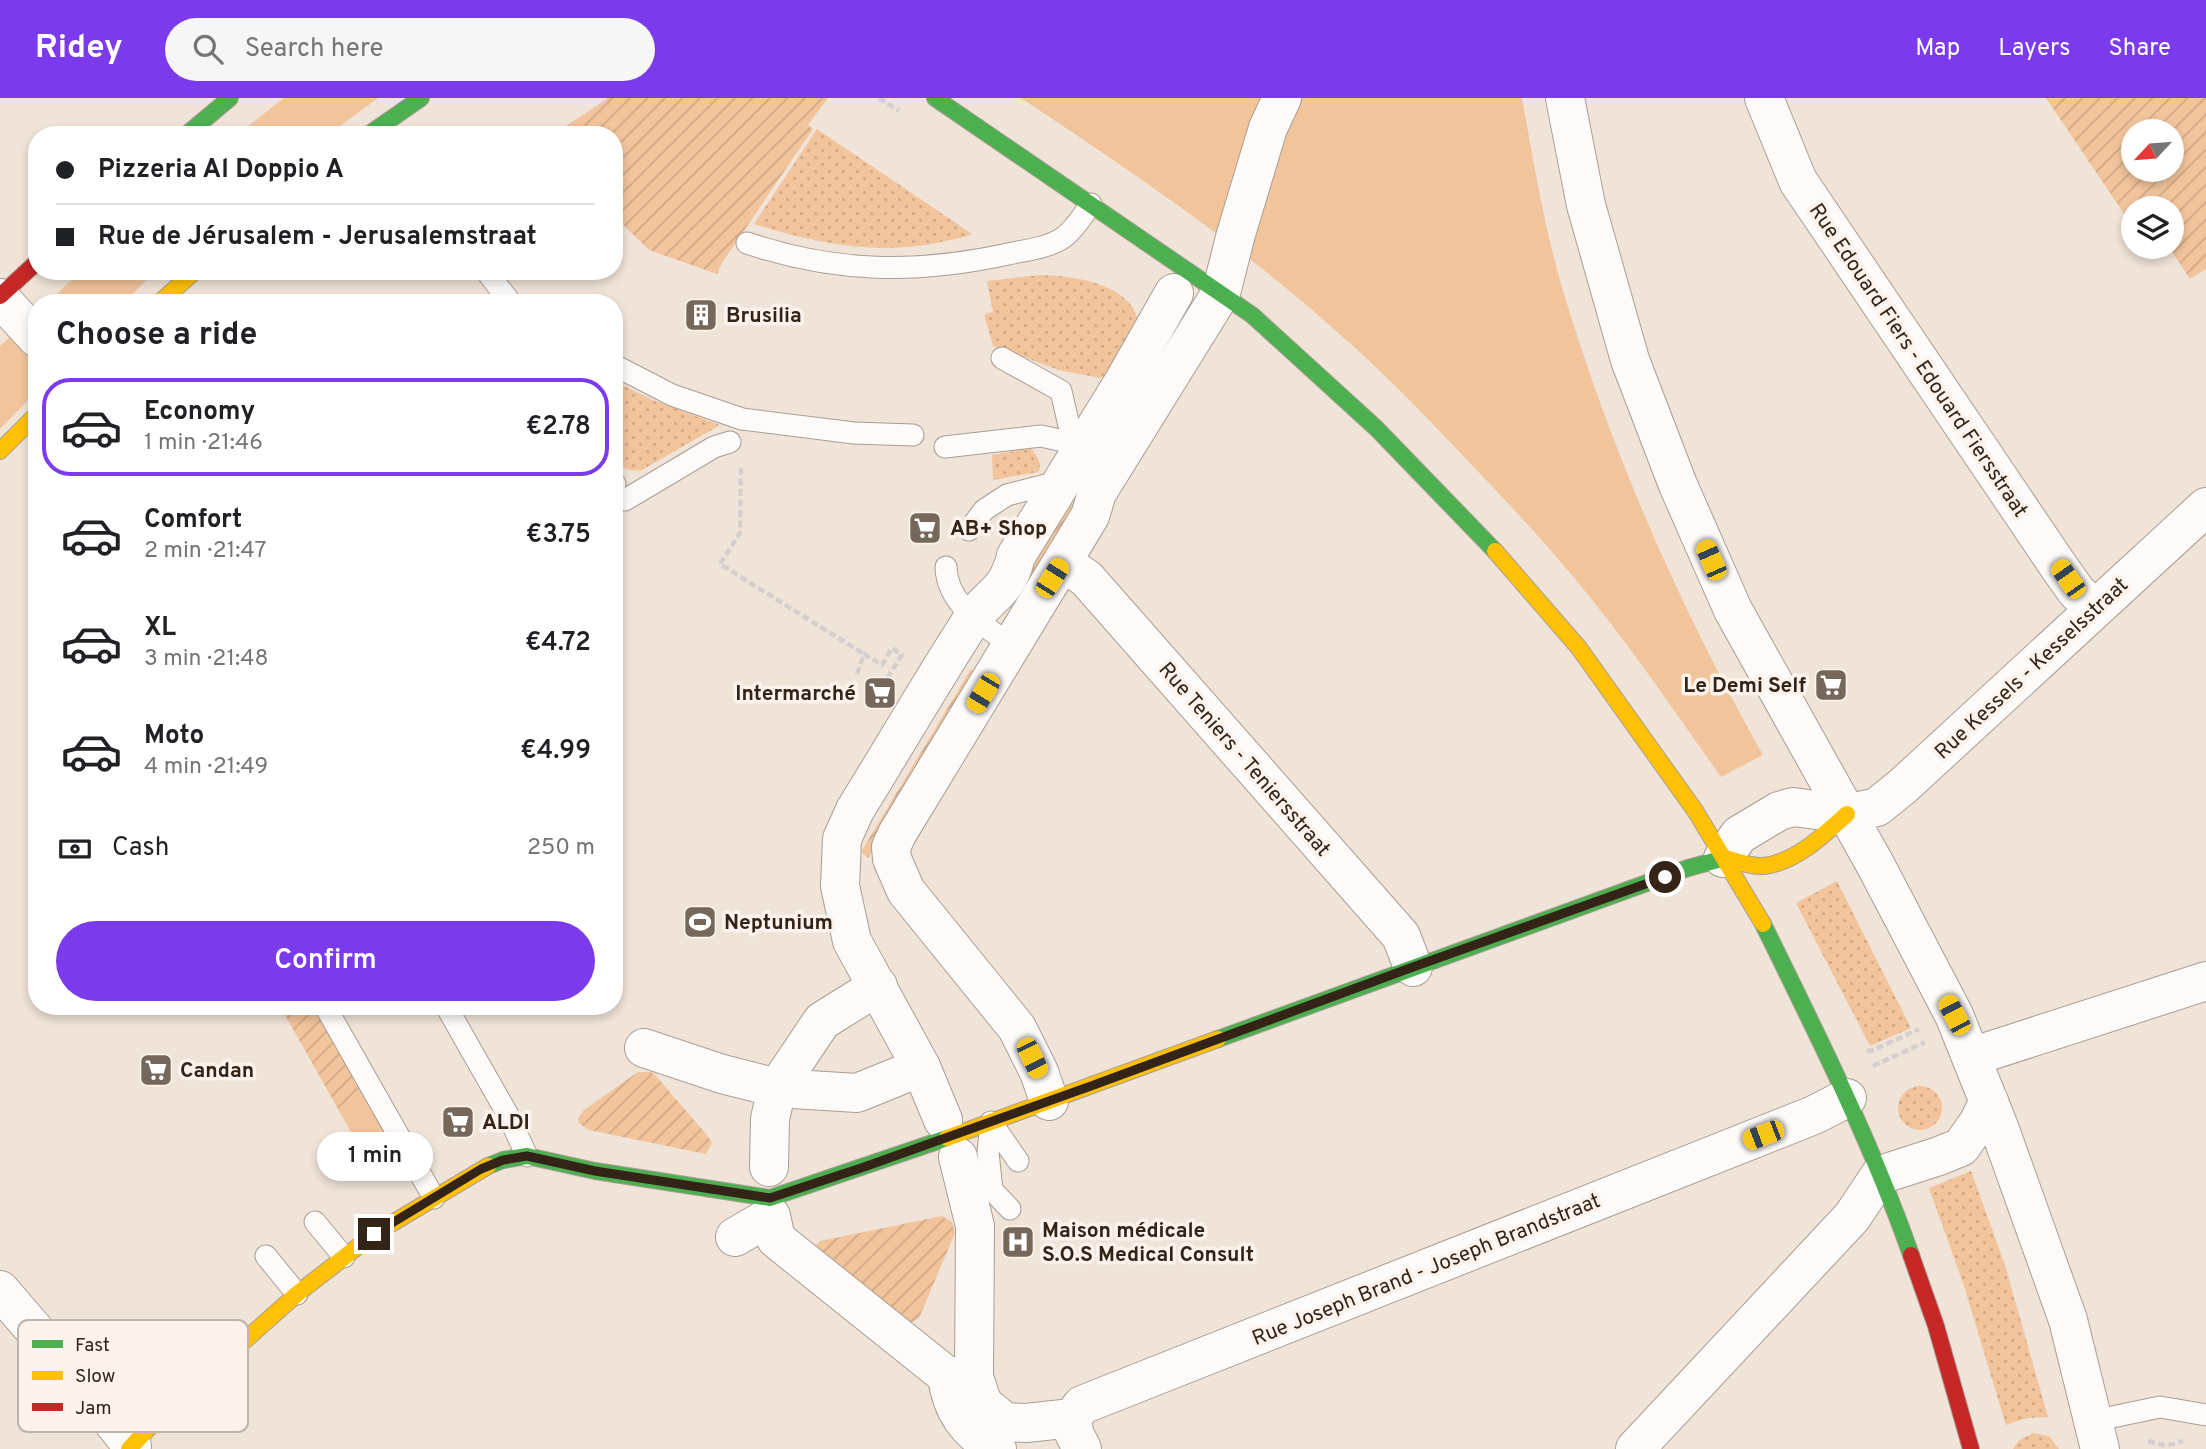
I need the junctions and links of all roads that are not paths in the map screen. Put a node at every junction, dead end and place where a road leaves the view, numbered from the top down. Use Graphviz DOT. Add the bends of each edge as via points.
graph roads {
  1 [pos="230,98"];
  2 [pos="421,98"];
  3 [pos="935,98"];
  4 [pos="1282,98"];
  5 [pos="1565,98"];
  6 [pos="1764,98"];
  7 [pos="197,126"];
  8 [pos="383,126"];
  9 [pos="1091,204"];
  10 [pos="747,243"];
  11 [pos="28,271"];
  12 [pos="185,280"];
  13 [pos="493,280"];
  14 [pos="1174,293"];
  15 [pos="1221,293"];
  16 [pos="169,294"];
  17 [pos="504,294"];
  18 [pos="0,297"];
  19 [pos="28,328"];
  20 [pos="1002,358"];
  21 [pos="623,370"];
  22 [pos="28,423"];
  23 [pos="913,435"];
  24 [pos="730,442"];
  25 [pos="945,447"];
  26 [pos="0,451"];
  27 [pos="1088,453"];
  28 [pos="1061,481"];
  29 [pos="623,487"];
  30 [pos="2206,507"];
  31 [pos="969,530"];
  32 [pos="1063,562"];
  33 [pos="946,567"];
  34 [pos="2094,609"];
  35 [pos="974,617"];
  36 [pos="1012,646"];
  37 [pos="1847,814"];
  38 [pos="1723,858"];
  39 [pos="1413,967"];
  40 [pos="2206,981"];
  41 [pos="878,986"];
  42 [pos="329,1015"];
  43 [pos="451,1015"];
  44 [pos="644,1048"];
  45 [pos="1971,1057"];
  46 [pos="921,1066"];
  47 [pos="777,1088"];
  48 [pos="1862,1088"];
  49 [pos="1049,1101"];
  50 [pos="1989,1101"];
  51 [pos="943,1120"];
  52 [pos="991,1122"];
  53 [pos="527,1156"];
  54 [pos="958,1157"];
  55 [pos="1018,1161"];
  56 [pos="769,1167"];
  57 [pos="1880,1175"];
  58 [pos="434,1198"];
  59 [pos="1010,1209"];
  60 [pos="314,1222"];
  61 [pos="735,1237"];
  62 [pos="266,1256"];
  63 [pos="344,1257"];
  64 [pos="0,1290"];
  65 [pos="297,1294"];
  66 [pos="26,1320"];
  67 [pos="248,1338"];
  68 [pos="960,1377"];
  69 [pos="2206,1415"];
  70 [pos="958,1431"];
  71 [pos="120,1432"];
  72 [pos="146,1432"];
  73 [pos="1077,1433"];
  74 [pos="1001,1435"];
  75 [pos="2097,1435"];
  76 [pos="131,1448"];
  77 [pos="1635,1449"];
  78 [pos="1971,1449"];
  1 -- 7 [label="street"];
  2 -- 8 [label="street"];
  3 -- 9 [label="street"];
  4 -- 15 [label="street" via="1268,128"];
  5 -- 37 [label="street" via="1586,205 1630,360 1678,485 1733,610"];
  6 -- 34 [label="street, Rue Edouard Fiers - Edouard Fiersstraat" via="1798,181 2076,591"];
  9 -- 10 [label="lane" via="1063,238 1041,247 937,266 876,269 821,263"];
  9 -- 15 [label="street"];
  11 -- 18 [label="street"];
  12 -- 16 [label="street"];
  13 -- 17 [label="lane"];
  14 -- 27 [label="street"];
  15 -- 27 [label="street"];
  15 -- 38 [label="street" via="1252,315 1376,428 1500,556 1579,648 1696,812"];
  18 -- 19 [label="street"];
  20 -- 27 [label="lane" via="1061,391"];
  21 -- 23 [label="lane" via="672,395 741,419"];
  22 -- 26 [label="street"];
  24 -- 29 [label="lane"];
  25 -- 27 [label="lane" via="1041,436"];
  27 -- 28 [label="street"];
  27 -- 32 [label="street" via="1097,493 1090,516"];
  28 -- 31 [label="lane" via="1007,495 984,510"];
  28 -- 35 [label="street" via="1016,556 1011,575"];
  30 -- 34 [label="street, Rue Kessels - Kesselsstraat"];
  32 -- 36 [label="street"];
  32 -- 39 [label="street, Rue Teniers - Teniersstraat" via="1087,579 1401,936"];
  33 -- 35 [label="lane" via="956,600"];
  34 -- 37 [label="street, Rue Kessels - Kesselsstraat" via="1903,786 1877,807"];
  35 -- 36 [label="lane"];
  35 -- 41 [label="street" via="855,810 842,839 840,887 852,941"];
  36 -- 49 [label="street" via="891,847 906,891 1017,1028"];
  37 -- 38 [label="street" via="1793,807 1779,811 1739,835"];
  37 -- 45 [label="street" via="1954,1015"];
  38 -- 39 [label="street"];
  38 -- 48 [label="street" via="1757,913 1832,1064"];
  39 -- 49 [label="street"];
  40 -- 45 [label="street"];
  41 -- 46 [label="street"];
  41 -- 47 [label="street" via="822,1021"];
  42 -- 58 [label="lane"];
  43 -- 53 [label="lane"];
  44 -- 47 [label="street"];
  45 -- 50 [label="street"];
  46 -- 47 [label="street" via="857,1093"];
  46 -- 51 [label="street"];
  47 -- 56 [label="street" via="770,1119"];
  48 -- 57 [label="street"];
  48 -- 73 [label="street, Rue Joseph Brand - Joseph Brandstraat" via="1814,1115 1082,1405"];
  49 -- 52 [label="street"];
  50 -- 57 [label="street" via="1961,1146"];
  50 -- 75 [label="street" via="2068,1320"];
  52 -- 53 [label="street" via="770,1198"];
  52 -- 55 [label="lane"];
  52 -- 59 [label="lane" via="992,1190"];
  53 -- 58 [label="street" via="481,1169"];
  54 -- 68 [label="street" via="975,1226"];
  57 -- 77 [label="street" via="1852,1216"];
  57 -- 78 [label="street" via="1936,1326"];
  58 -- 63 [label="street"];
  60 -- 63 [label="lane"];
  61 -- 68 [label="street" via="771,1216 776,1239"];
  62 -- 65 [label="lane"];
  63 -- 65 [label="street"];
  64 -- 66 [label="street"];
  65 -- 67 [label="street"];
  68 -- 70 [label="street" via="949,1396"];
  68 -- 74 [label="street"];
  69 -- 75 [label="lane" via="2160,1406"];
  70 -- 74 [label="street" via="978,1437"];
  71 -- 76 [label="street"];
  72 -- 76 [label="street"];
  73 -- 74 [label="street, Rue Joseph Brand - Joseph Brandstraat" via="1026,1423"];
}
